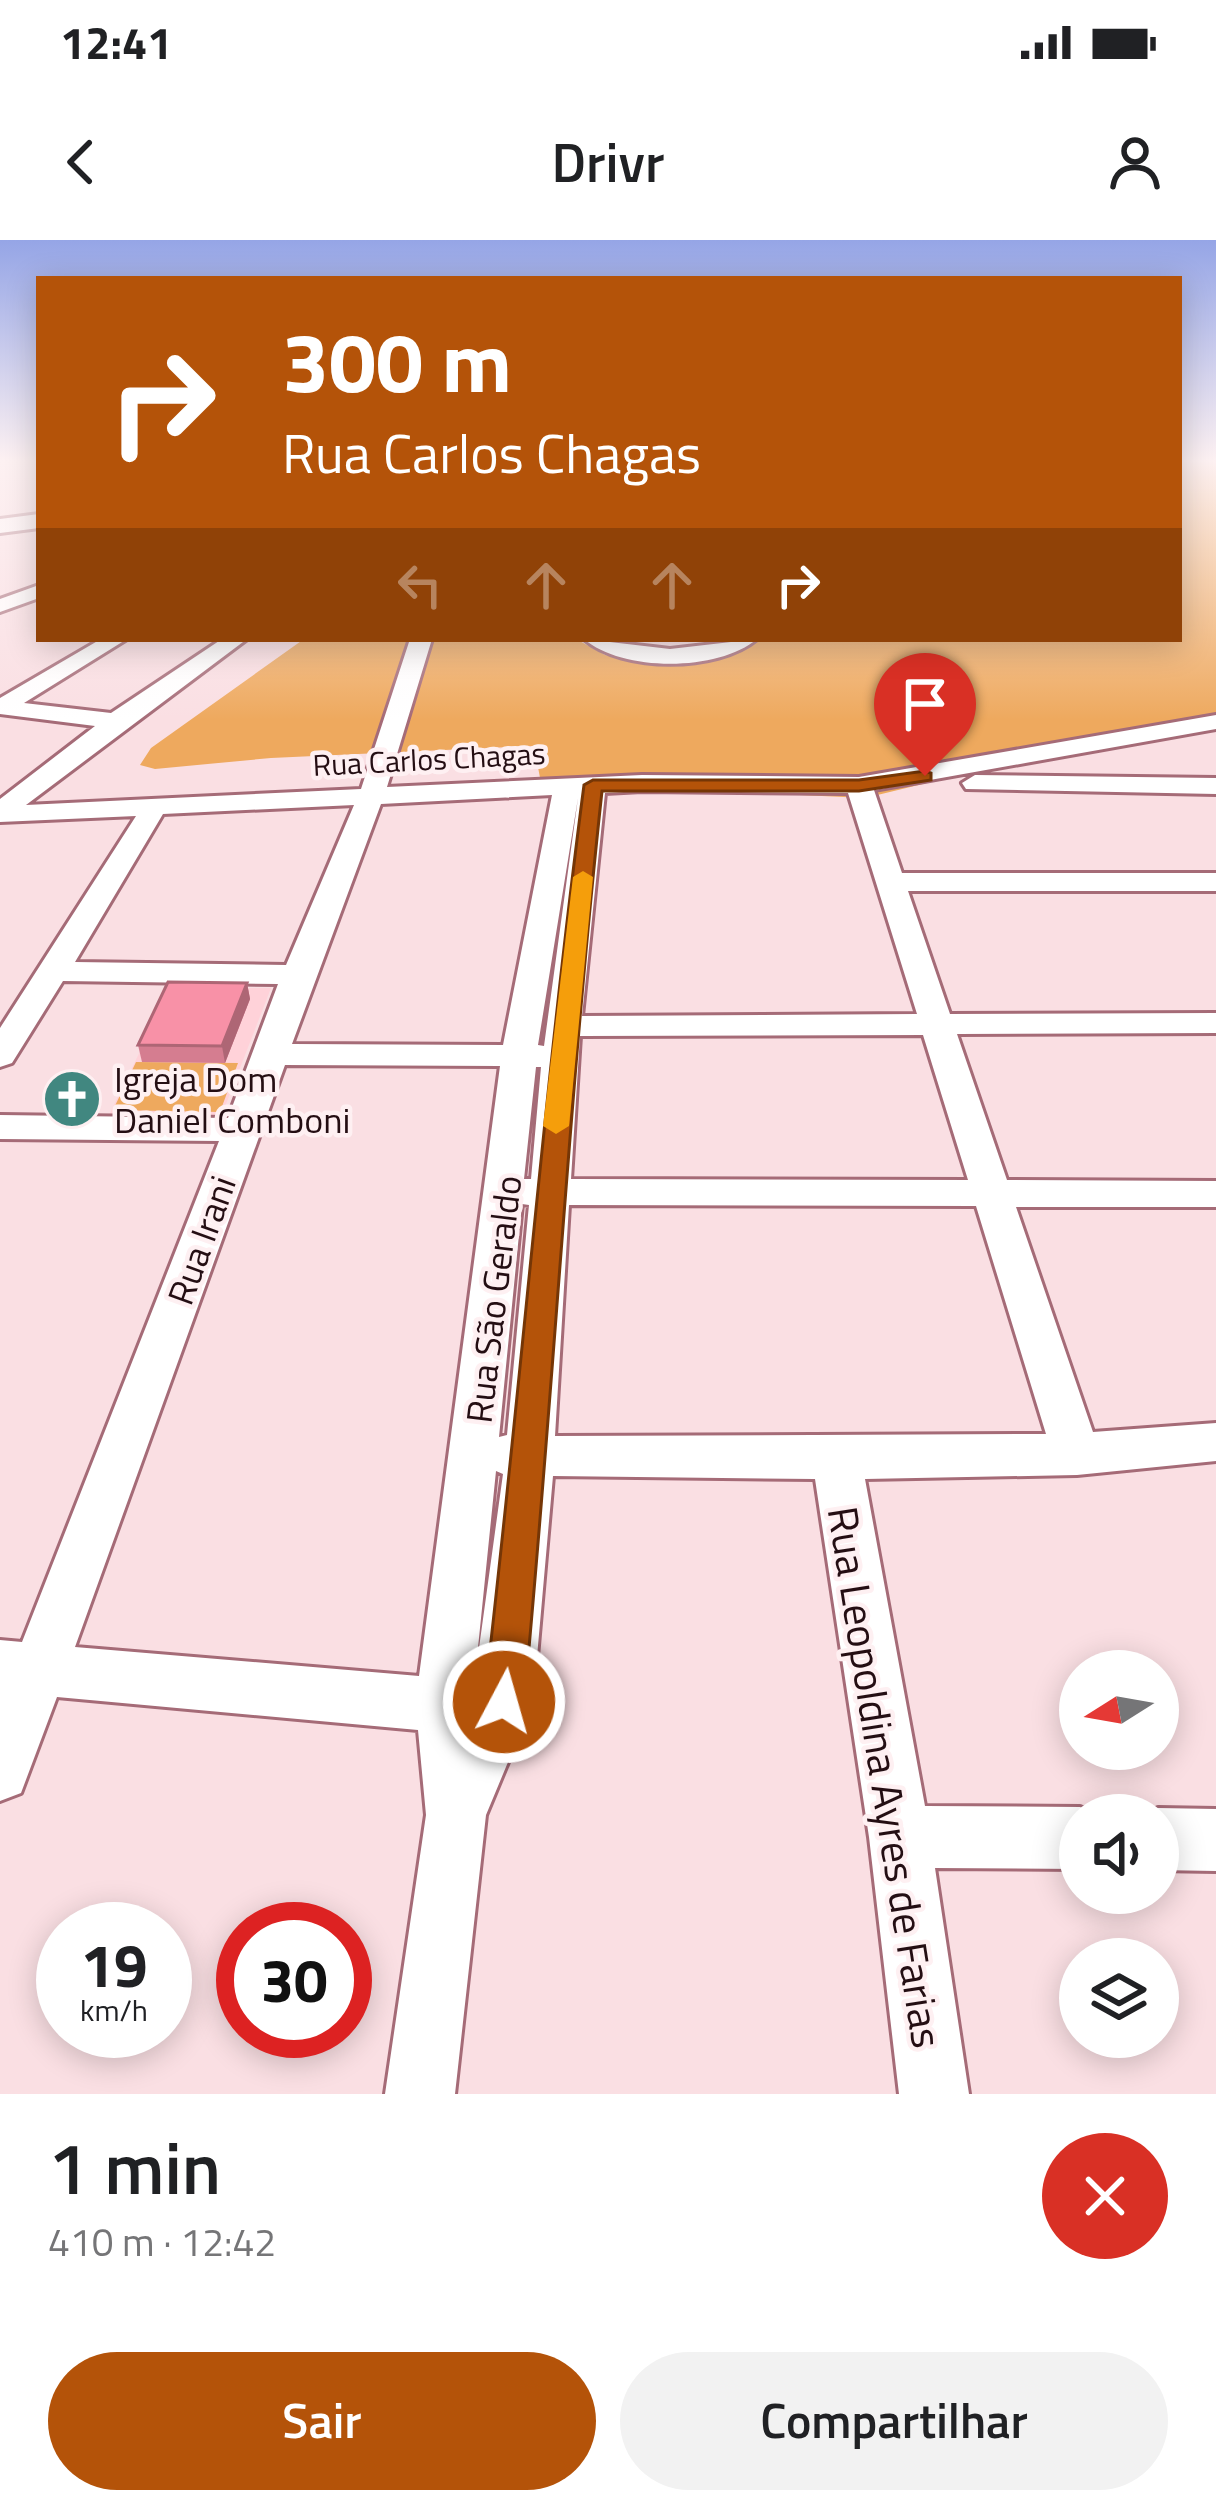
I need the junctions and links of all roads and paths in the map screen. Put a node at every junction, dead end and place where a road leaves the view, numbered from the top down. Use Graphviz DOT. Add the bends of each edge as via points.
graph roads {
  1 [pos="36,592"];
  2 [pos="0,606"];
  3 [pos="111,642"];
  4 [pos="232,642"];
  5 [pos="421,642"];
  6 [pos="605,642"];
  7 [pos="738,642"];
  8 [pos="0,707"];
  9 [pos="1213,718"];
  10 [pos="116,721"];
  11 [pos="872,784"];
  12 [pos="580,785"];
  13 [pos="1216,786"];
  14 [pos="370,793"];
  15 [pos="155,806"];
  16 [pos="0,813"];
  17 [pos="894,882"];
  18 [pos="1216,882"];
  19 [pos="50,971"];
  20 [pos="295,975"];
  21 [pos="1216,1004"];
  22 [pos="933,1014"];
  23 [pos="1216,1023"];
  24 [pos="553,1036"];
  25 [pos="5,1037"];
  26 [pos="271,1054"];
  27 [pos="0,1127"];
  28 [pos="242,1130"];
  29 [pos="507,1191"];
  30 [pos="551,1193"];
  31 [pos="1216,1194"];
  32 [pos="990,1196"];
  33 [pos="1216,1442"];
  34 [pos="475,1454"];
  35 [pos="530,1455"];
  36 [pos="1077,1455"];
  37 [pos="837,1460"];
  38 [pos="20,1669"];
  39 [pos="504,1702"];
  40 [pos="444,1705"];
  41 [pos="0,1772"];
  42 [pos="456,1815"];
  43 [pos="900,1837"];
  44 [pos="1059,1838"];
  45 [pos="1179,1839"];
  46 [pos="1216,1840"];
  47 [pos="420,2094"];
  48 [pos="934,2094"];
  1 -- 2 [label="street"];
  3 -- 8 [label="street"];
  4 -- 10 [label="street"];
  5 -- 14 [label="street, Rua Irani"];
  6 -- 7 [label="street" via="656,657"];
  8 -- 10 [label="street"];
  9 -- 11 [label="street, Rua Carlos Chagas"];
  10 -- 16 [label="street"];
  11 -- 12 [label="street, Rua Carlos Chagas"];
  11 -- 13 [label="street"];
  11 -- 17 [label="street"];
  12 -- 14 [label="street, Rua Carlos Chagas"];
  12 -- 24 [label="street, Rua São Geraldo"];
  12 -- 24 [label="street, Rua São Geraldo"];
  14 -- 15 [label="street, Rua Carlos Chagas"];
  14 -- 20 [label="street, Rua Irani"];
  15 -- 16 [label="street, Rua Carlos Chagas"];
  15 -- 19 [label="street"];
  17 -- 18 [label="street"];
  17 -- 22 [label="street"];
  19 -- 20 [label="street"];
  19 -- 25 [label="street"];
  20 -- 26 [label="street, Rua Irani"];
  21 -- 22 [label="street"];
  22 -- 23 [label="street"];
  22 -- 24 [label="street"];
  22 -- 32 [label="street"];
  24 -- 26 [label="street"];
  24 -- 29 [label="street, Rua São Geraldo"];
  24 -- 30 [label="street, Rua São Geraldo"];
  26 -- 28 [label="street, Rua Irani"];
  27 -- 28 [label="street"];
  28 -- 38 [label="street, Rua Irani"];
  29 -- 30 [label="street"];
  29 -- 34 [label="street, Rua São Geraldo"];
  30 -- 32 [label="street"];
  30 -- 35 [label="street, Rua São Geraldo"];
  31 -- 32 [label="street"];
  32 -- 36 [label="street"];
  33 -- 36 [label="street"];
  34 -- 35 [label="street"];
  34 -- 40 [label="street, Rua São Geraldo"];
  35 -- 37 [label="street"];
  35 -- 39 [label="street, Rua São Geraldo"];
  36 -- 37 [label="street"];
  37 -- 43 [label="street, Rua Leopoldina Ayres de Farias"];
  38 -- 40 [label="street"];
  38 -- 41 [label="street, Rua Irani"];
  39 -- 40 [label="street"];
  39 -- 42 [label="street, Rua São Geraldo"];
  40 -- 42 [label="street, Rua São Geraldo"];
  42 -- 47 [label="street, Rua São Geraldo"];
  43 -- 44 [label="street"];
  43 -- 48 [label="street, Rua Leopoldina Ayres de Farias"];
  45 -- 46 [label="street"];
}
